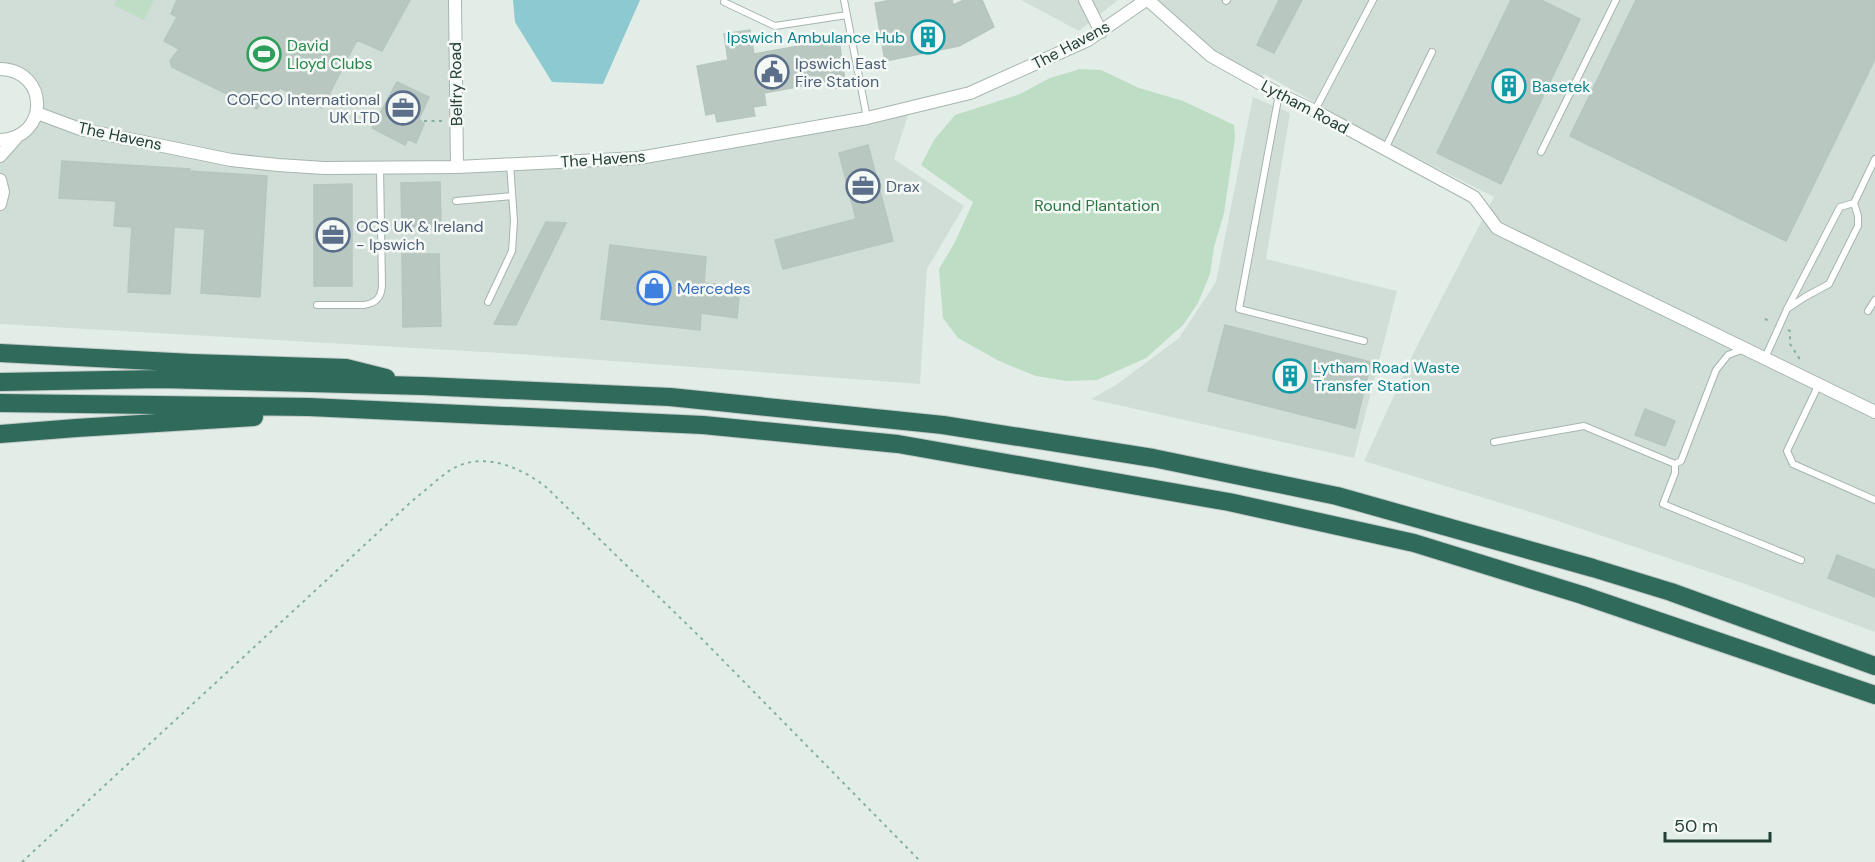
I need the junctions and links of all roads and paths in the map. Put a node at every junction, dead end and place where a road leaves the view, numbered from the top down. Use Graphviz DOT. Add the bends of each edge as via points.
graph roads {
  1 [pos="455,0"];
  2 [pos="844,0"];
  3 [pos="1085,0"];
  4 [pos="1147,0"];
  5 [pos="1373,0"];
  6 [pos="1616,0"];
  7 [pos="724,2"];
  8 [pos="847,15"];
  9 [pos="1101,32"];
  10 [pos="1432,52"];
  11 [pos="0,69"];
  12 [pos="1279,94"];
  13 [pos="1315,111"];
  14 [pos="37,113"];
  15 [pos="867,118"];
  16 [pos="424,121"];
  17 [pos="448,122"];
  18 [pos="17,137"];
  19 [pos="0,140"];
  20 [pos="1384,150"];
  21 [pos="1541,152"];
  22 [pos="0,156"];
  23 [pos="1875,159"];
  24 [pos="510,165"];
  25 [pos="380,167"];
  26 [pos="457,167"];
  27 [pos="0,180"];
  28 [pos="512,196"];
  29 [pos="456,201"];
  30 [pos="1854,203"];
  31 [pos="0,204"];
  32 [pos="1875,300"];
  33 [pos="488,302"];
  34 [pos="317,305"];
  35 [pos="1787,309"];
  36 [pos="1868,311"];
  37 [pos="1764,319"];
  38 [pos="1779,326"];
  39 [pos="1364,341"];
  40 [pos="1744,349"];
  41 [pos="0,353"];
  42 [pos="1764,358"];
  43 [pos="1803,362"];
  44 [pos="0,382"];
  45 [pos="1819,384"];
  46 [pos="423,386"];
  47 [pos="0,403"];
  48 [pos="309,407"];
  49 [pos="1875,412"];
  50 [pos="0,434"];
  51 [pos="1494,442"];
  52 [pos="1675,464"];
  53 [pos="1875,500"];
  54 [pos="1801,560"];
  55 [pos="1875,666"];
  56 [pos="1875,695"];
  57 [pos="22,862"];
  58 [pos="921,862"];
  1 -- 26 [label="street, Belfry Road"];
  2 -- 8 [label="lane"];
  3 -- 9 [label="street"];
  4 -- 9 [label="street, The Havens"];
  4 -- 12 [label="street, Lytham Road" via="1211,56"];
  5 -- 13 [label="lane"];
  6 -- 21 [label="lane"];
  7 -- 8 [label="lane" via="775,26"];
  8 -- 15 [label="lane"];
  9 -- 15 [label="street, The Havens" via="970,93"];
  10 -- 20 [label="lane"];
  11 -- 14 [label="street" via="20,74 31,84 37,98"];
  12 -- 13 [label="street, Lytham Road"];
  12 -- 39 [label="lane" via="1239,309"];
  13 -- 20 [label="street, Lytham Road"];
  14 -- 18 [label="street"];
  14 -- 25 [label="street, The Havens" via="80,129 231,160 324,168"];
  15 -- 24 [label="street, The Havens" via="639,158"];
  16 -- 17 [label="path"];
  18 -- 19 [label="street"];
  18 -- 22 [label="street"];
  20 -- 40 [label="street, Lytham Road" via="1473,197 1497,228"];
  23 -- 30 [label="lane"];
  24 -- 26 [label="street, The Havens"];
  24 -- 28 [label="lane"];
  25 -- 26 [label="street, The Havens"];
  25 -- 34 [label="lane" via="380,297 372,304"];
  27 -- 31 [label="street"];
  28 -- 29 [label="lane"];
  28 -- 33 [label="lane" via="512,251"];
  30 -- 35 [label="lane" via="1840,207"];
  30 -- 35 [label="lane" via="1858,226 1829,284"];
  32 -- 36 [label="lane"];
  35 -- 38 [label="lane"];
  37 -- 38 [label="path"];
  38 -- 42 [label="lane"];
  38 -- 43 [label="path" via="1790,331 1790,344"];
  40 -- 42 [label="street"];
  40 -- 52 [label="lane" via="1728,355 1716,370 1681,461"];
  41 -- 46 [label="highway" via="346,368"];
  42 -- 45 [label="street"];
  44 -- 46 [label="highway" via="161,380"];
  45 -- 49 [label="street"];
  45 -- 53 [label="lane" via="1787,451 1794,464"];
  46 -- 55 [label="highway" via="670,397 943,425 1153,458 1337,496 1593,568"];
  47 -- 48 [label="highway"];
  48 -- 50 [label="highway" via="261,416"];
  48 -- 56 [label="highway" via="703,425 898,444 1229,502 1414,543 1582,595"];
  51 -- 52 [label="lane" via="1584,426"];
  52 -- 54 [label="lane" via="1663,504"];
  57 -- 58 [label="path" via="412,501 452,470 473,461 494,461 530,475 546,487"];
}
